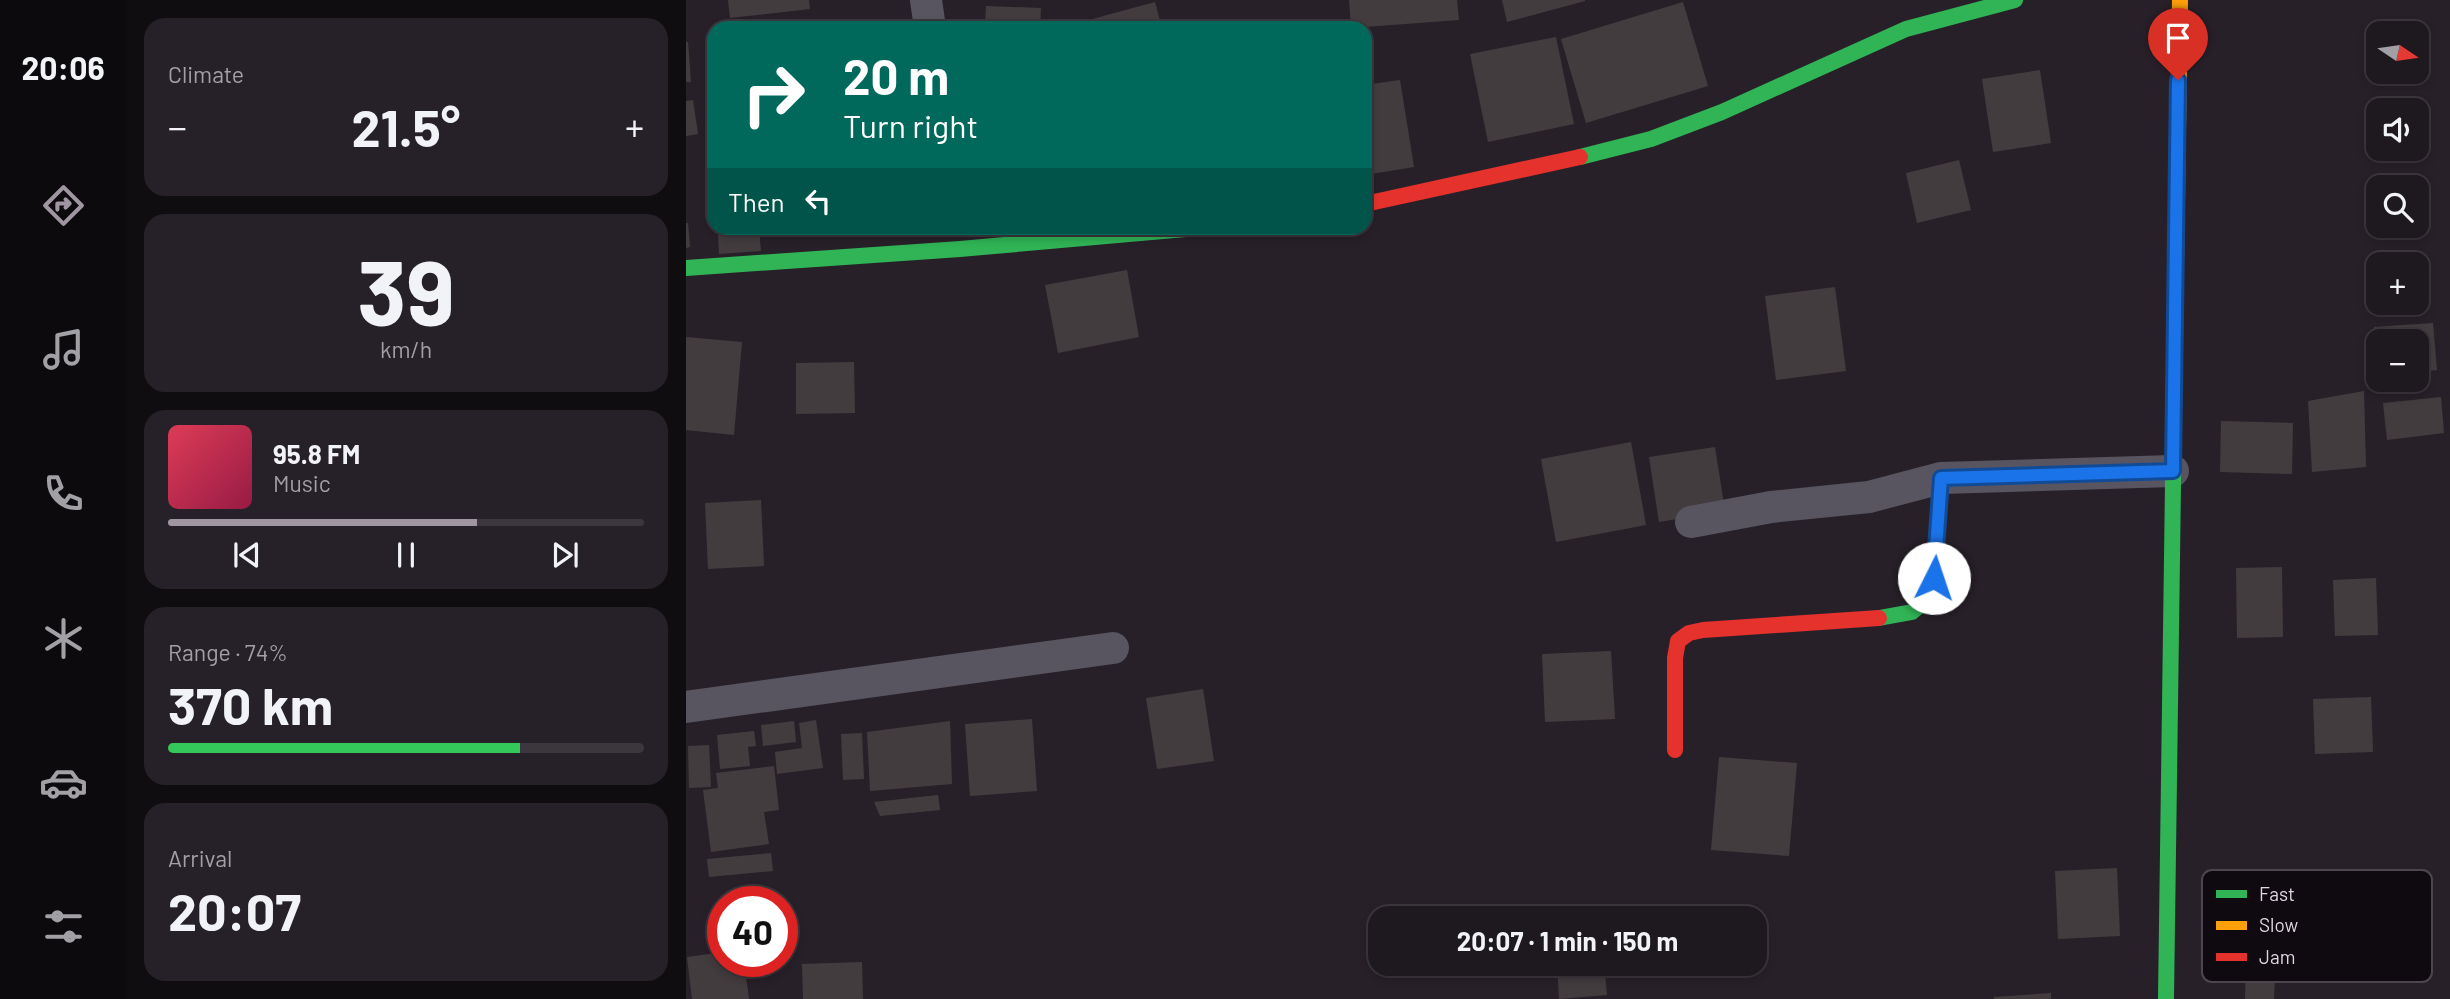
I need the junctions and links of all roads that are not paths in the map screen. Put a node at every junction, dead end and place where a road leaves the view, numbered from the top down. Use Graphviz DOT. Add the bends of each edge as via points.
graph roads {
  1 [pos="926,0"];
  2 [pos="2015,0"];
  3 [pos="2180,0"];
  4 [pos="928,21"];
  5 [pos="1372,203"];
  6 [pos="1030,235"];
  7 [pos="959,238"];
  8 [pos="686,268"];
  9 [pos="2173,471"];
  10 [pos="1941,478"];
  11 [pos="1691,522"];
  12 [pos="1113,648"];
  13 [pos="686,707"];
  14 [pos="1675,750"];
  15 [pos="2166,999"];
  1 -- 4 [label="street"];
  2 -- 5 [label="street" via="1906,29 1651,139"];
  3 -- 9 [label="street"];
  6 -- 7 [label="street"];
  7 -- 8 [label="street"];
  9 -- 10 [label="street"];
  9 -- 15 [label="street"];
  10 -- 11 [label="street" via="1869,497"];
  10 -- 14 [label="street" via="1934,578 1927,598 1912,612 1875,619 1703,630 1678,641"];
  12 -- 13 [label="street"];
}
